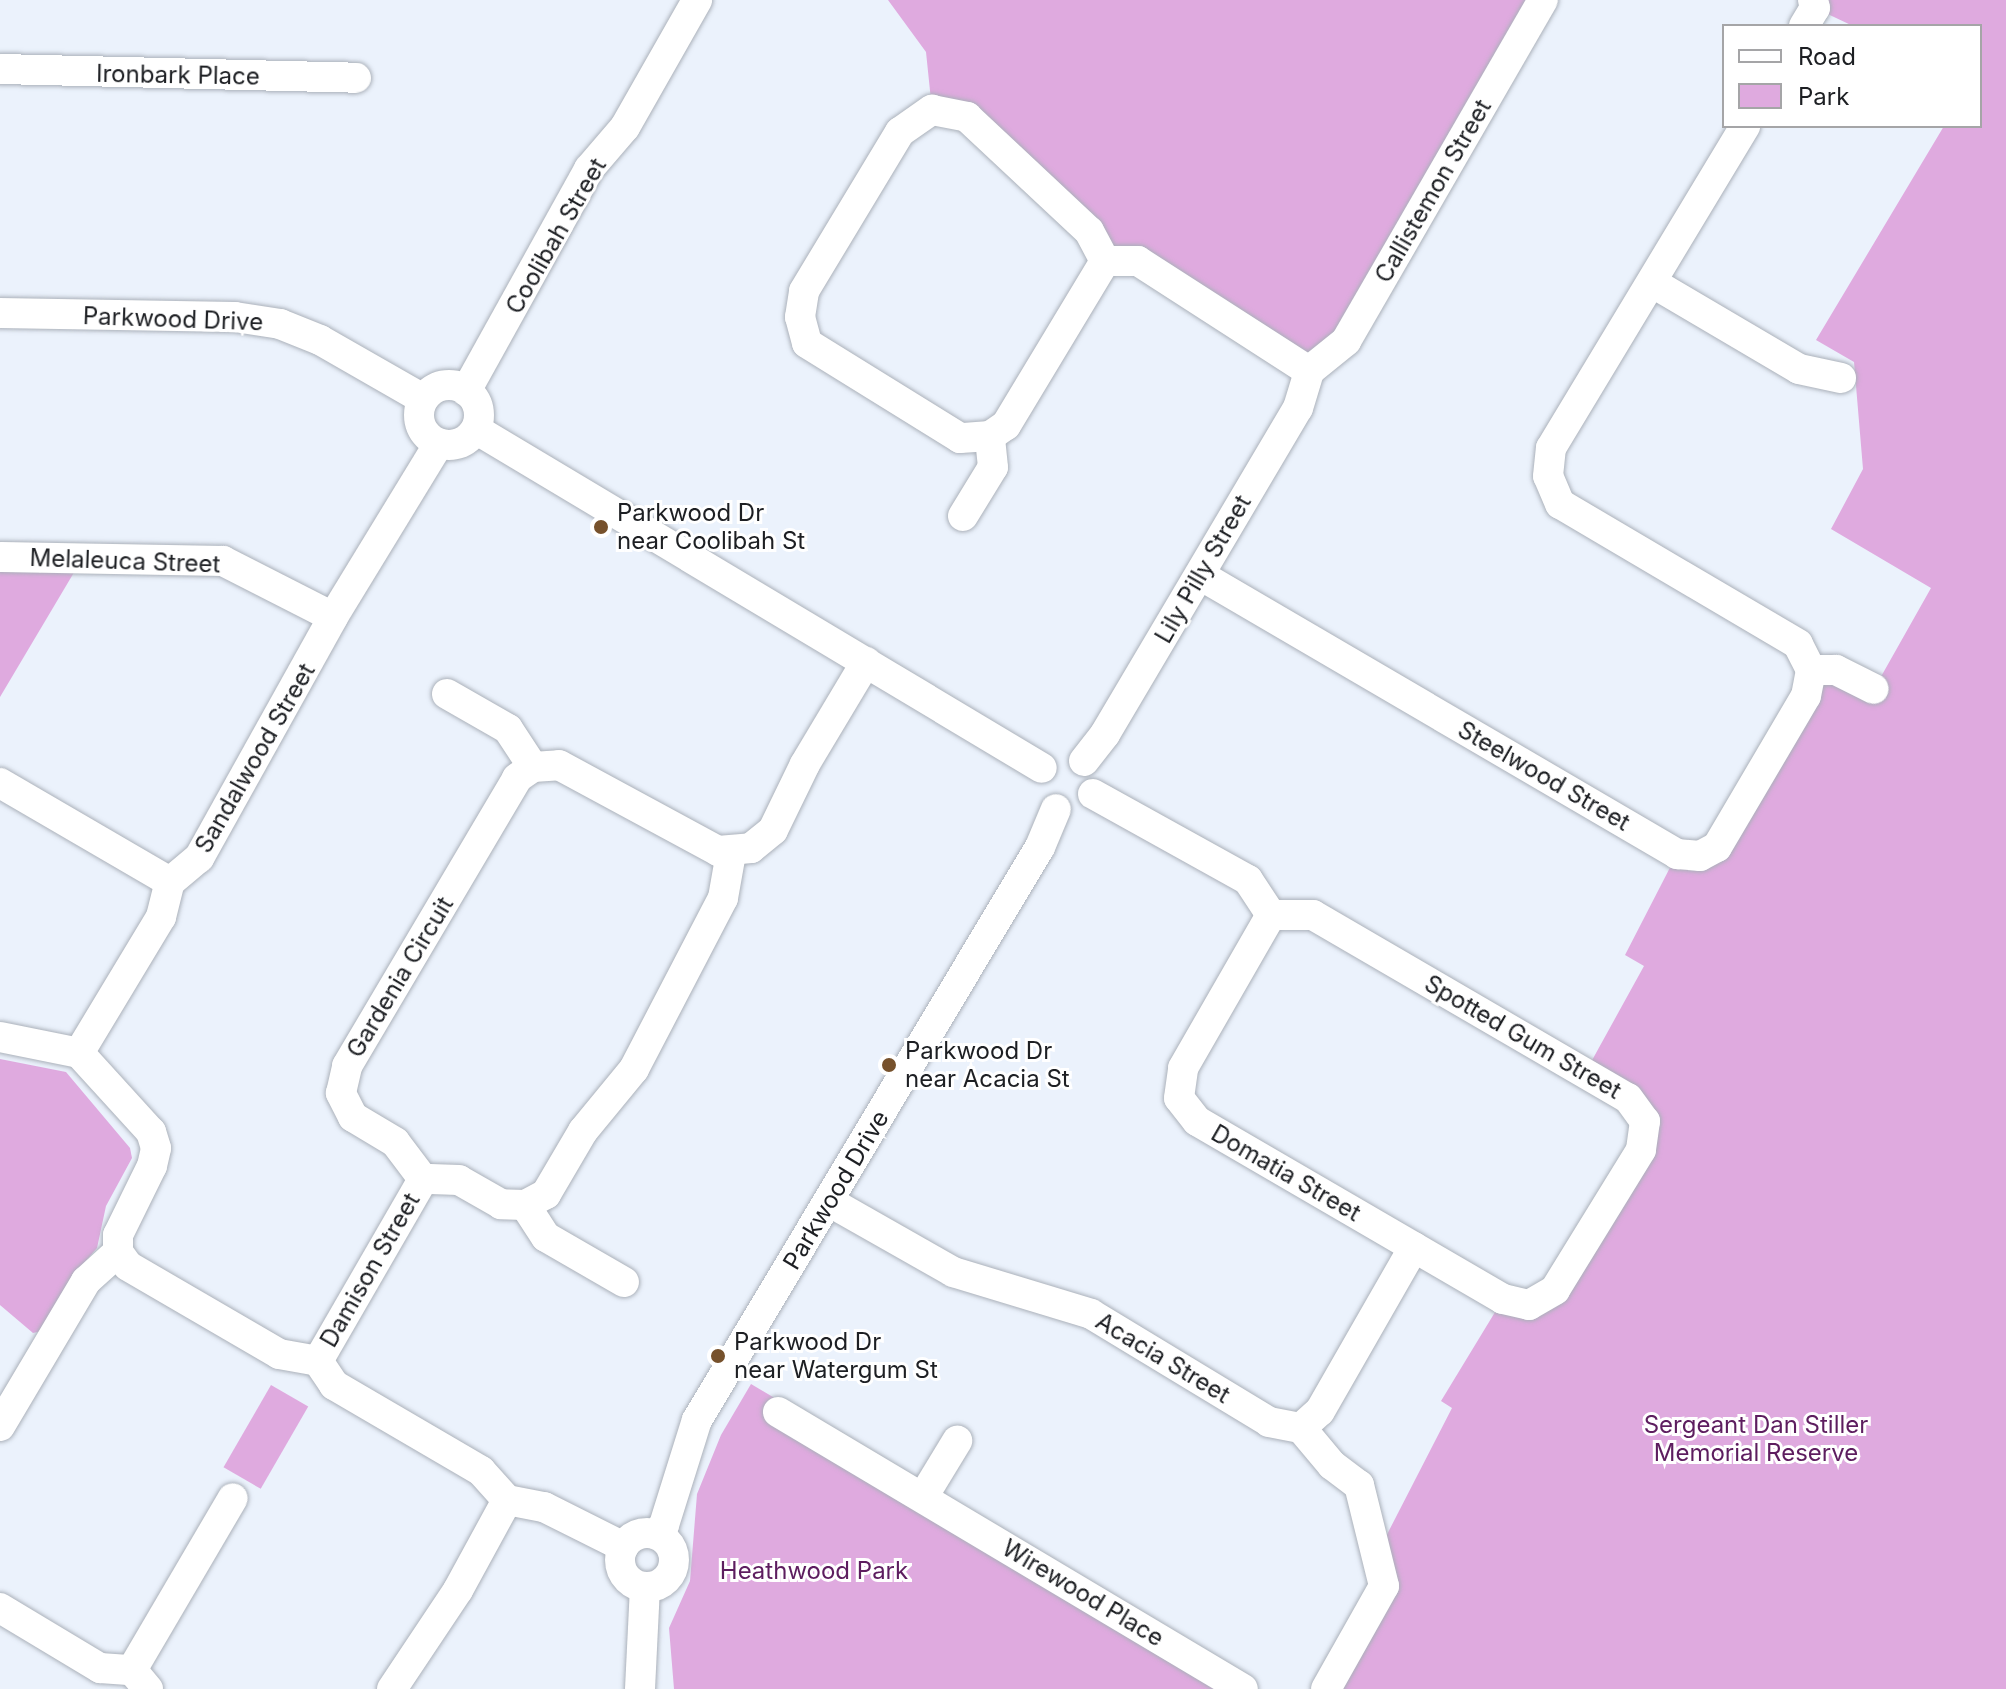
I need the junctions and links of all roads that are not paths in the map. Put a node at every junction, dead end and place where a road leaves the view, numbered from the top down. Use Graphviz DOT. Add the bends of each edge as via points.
graph roads {
  1 [pos="697,0"];
  2 [pos="1543,0"];
  3 [pos="1813,0"];
  4 [pos="1805,24"];
  5 [pos="0,69"];
  6 [pos="356,78"];
  7 [pos="1744,128"];
  8 [pos="1105,261"];
  9 [pos="1653,283"];
  10 [pos="0,313"];
  11 [pos="1309,371"];
  12 [pos="1841,378"];
  13 [pos="466,391"];
  14 [pos="423,399"];
  15 [pos="477,430"];
  16 [pos="990,436"];
  17 [pos="438,445"];
  18 [pos="963,516"];
  19 [pos="0,557"];
  20 [pos="1200,575"];
  21 [pos="333,617"];
  22 [pos="866,662"];
  23 [pos="1811,670"];
  24 [pos="1874,689"];
  25 [pos="447,694"];
  26 [pos="1084,761"];
  27 [pos="533,767"];
  28 [pos="1042,768"];
  29 [pos="0,783"];
  30 [pos="1093,794"];
  31 [pos="1056,809"];
  32 [pos="731,853"];
  33 [pos="170,882"];
  34 [pos="1271,915"];
  35 [pos="0,1037"];
  36 [pos="79,1053"];
  37 [pos="423,1179"];
  38 [pos="830,1202"];
  39 [pos="525,1205"];
  40 [pos="1414,1247"];
  41 [pos="118,1252"];
  42 [pos="624,1282"];
  43 [pos="318,1361"];
  44 [pos="778,1412"];
  45 [pos="0,1426"];
  46 [pos="1301,1428"];
  47 [pos="957,1441"];
  48 [pos="923,1497"];
  49 [pos="233,1498"];
  50 [pos="507,1500"];
  51 [pos="656,1534"];
  52 [pos="624,1547"];
  53 [pos="645,1587"];
  54 [pos="0,1608"];
  55 [pos="140,1680"];
  56 [pos="392,1689"];
  57 [pos="640,1689"];
  58 [pos="1243,1689"];
  59 [pos="1326,1689"];
  1 -- 13 [label="street, Coolibah Street" via="625,127 589,169"];
  2 -- 11 [label="street, Callistemon Street" via="1346,341"];
  3 -- 4 [label="street" via="1815,8"];
  5 -- 6 [label="street, Ironbark Place"];
  7 -- 9 [label="street"];
  8 -- 11 [label="street" via="1138,261"];
  8 -- 16 [label="street" via="1006,425"];
  8 -- 16 [label="street" via="1089,231 967,117 932,110 900,132 804,291 800,317 807,343 960,438"];
  9 -- 12 [label="street" via="1799,369"];
  9 -- 23 [label="street" via="1551,448 1548,476 1560,504 1798,644"];
  10 -- 14 [label="street, Parkwood Drive" via="235,317 280,324 320,340"];
  11 -- 20 [label="street, Lily Pilly Street" via="1298,408"];
  13 -- 14 [label="street" via="443,385"];
  13 -- 15 [label="street" via="479,404"];
  14 -- 17 [label="street" via="421,427"];
  15 -- 17 [label="street" via="463,444"];
  15 -- 22 [label="street"];
  16 -- 18 [label="street" via="993,467"];
  17 -- 21 [label="street, Sandalwood Street"];
  19 -- 21 [label="street, Melaleuca Street" via="223,561"];
  20 -- 23 [label="street, Steelwood Street" via="1677,854 1700,856 1717,847 1806,696"];
  20 -- 26 [label="street, Lily Pilly Street"];
  21 -- 33 [label="street, Sandalwood Street" via="199,858"];
  22 -- 28 [label="street"];
  22 -- 32 [label="street" via="773,830 751,848"];
  23 -- 24 [label="street" via="1836,670"];
  25 -- 27 [label="street" via="508,729"];
  26 -- 28 [label="street" via="1061,755"];
  26 -- 30 [label="street" via="1094,775"];
  27 -- 32 [label="street" via="559,765 678,825 706,846"];
  27 -- 37 [label="street, Gardenia Circuit" via="517,778 347,1066 341,1093 353,1117 395,1142"];
  28 -- 31 [label="street" via="1042,797"];
  29 -- 33 [label="street"];
  30 -- 31 [label="street" via="1077,809"];
  30 -- 34 [label="street" via="1248,880"];
  31 -- 38 [label="street, Parkwood Drive" via="1040,847"];
  32 -- 39 [label="street" via="723,898 634,1069 583,1131 546,1194"];
  33 -- 36 [label="street" via="161,917"];
  34 -- 40 [label="street, Domatia Street" via="1183,1068 1179,1098 1197,1121"];
  34 -- 40 [label="street, Spotted Gum Street" via="1313,915 1628,1098 1645,1121 1641,1150 1555,1290 1529,1305 1503,1299"];
  35 -- 36 [label="street"];
  36 -- 41 [label="street" via="151,1132 156,1148 118,1235"];
  37 -- 39 [label="street" via="459,1180 501,1204"];
  37 -- 43 [label="street, Damison Street"];
  38 -- 46 [label="street, Acacia Street" via="953,1272 1091,1314 1269,1422"];
  38 -- 51 [label="street, Parkwood Drive" via="697,1420 664,1525"];
  39 -- 42 [label="street" via="546,1237"];
  40 -- 46 [label="street" via="1320,1411"];
  41 -- 43 [label="street" via="128,1266 279,1354"];
  41 -- 45 [label="street" via="86,1281"];
  43 -- 50 [label="street" via="334,1385 481,1471"];
  44 -- 48 [label="street, Wirewood Place"];
  46 -- 59 [label="street" via="1332,1465 1359,1485 1384,1586"];
  47 -- 48 [label="street"];
  48 -- 58 [label="street, Wirewood Place"];
  49 -- 55 [label="street"];
  50 -- 52 [label="street" via="544,1507"];
  50 -- 56 [label="street" via="458,1590"];
  51 -- 52 [label="street" via="638,1535"];
  51 -- 53 [label="street" via="671,1547 674,1566 657,1585"];
  52 -- 53 [label="street" via="624,1572"];
  53 -- 57 [label="street"];
  54 -- 55 [label="street" via="100,1668"];
}
